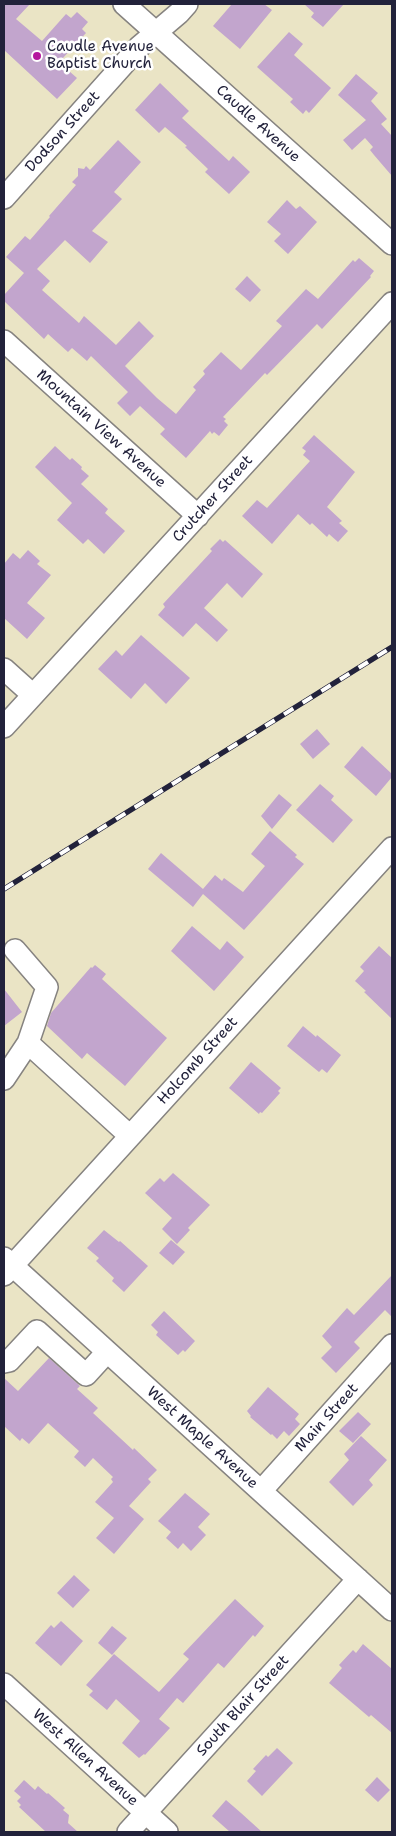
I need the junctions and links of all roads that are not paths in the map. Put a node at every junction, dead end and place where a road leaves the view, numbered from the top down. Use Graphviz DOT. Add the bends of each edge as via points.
graph roads {
  1 [pos="124,4"];
  2 [pos="187,4"];
  3 [pos="156,32"];
  4 [pos="4,198"];
  5 [pos="392,244"];
  6 [pos="392,304"];
  7 [pos="4,341"];
  8 [pos="198,516"];
  9 [pos="4,669"];
  10 [pos="33,695"];
  11 [pos="4,727"];
  12 [pos="392,848"];
  13 [pos="15,950"];
  14 [pos="28,1044"];
  15 [pos="4,1079"];
  16 [pos="130,1136"];
  17 [pos="7,1267"];
  18 [pos="392,1345"];
  19 [pos="107,1352"];
  20 [pos="4,1362"];
  21 [pos="262,1491"];
  22 [pos="358,1579"];
  23 [pos="392,1610"];
  24 [pos="4,1684"];
  25 [pos="146,1813"];
  26 [pos="128,1832"];
  27 [pos="167,1832"];
  1 -- 3 [label="street, Caudle Avenue"];
  2 -- 3 [label="street, Dodson Street"];
  3 -- 4 [label="street, Dodson Street"];
  3 -- 5 [label="street, Caudle Avenue"];
  6 -- 8 [label="street, Crutcher Street"];
  7 -- 8 [label="street, Mountain View Avenue"];
  8 -- 10 [label="street, Crutcher Street"];
  9 -- 10 [label="street"];
  10 -- 11 [label="street, Crutcher Street"];
  12 -- 16 [label="street, Holcomb Street"];
  13 -- 14 [label="street" via="47,987"];
  14 -- 15 [label="street"];
  14 -- 16 [label="street"];
  16 -- 17 [label="street, Holcomb Street"];
  17 -- 19 [label="street, West Maple Avenue"];
  18 -- 21 [label="street, Main Street"];
  19 -- 20 [label="street" via="86,1375 37,1331 9,1361"];
  19 -- 21 [label="street, West Maple Avenue"];
  21 -- 22 [label="street, West Maple Avenue"];
  22 -- 23 [label="street, West Maple Avenue"];
  22 -- 25 [label="street, South Blair Street"];
  24 -- 25 [label="street, West Allen Avenue"];
  25 -- 26 [label="street, South Blair Street"];
  25 -- 27 [label="street, West Allen Avenue"];
}
